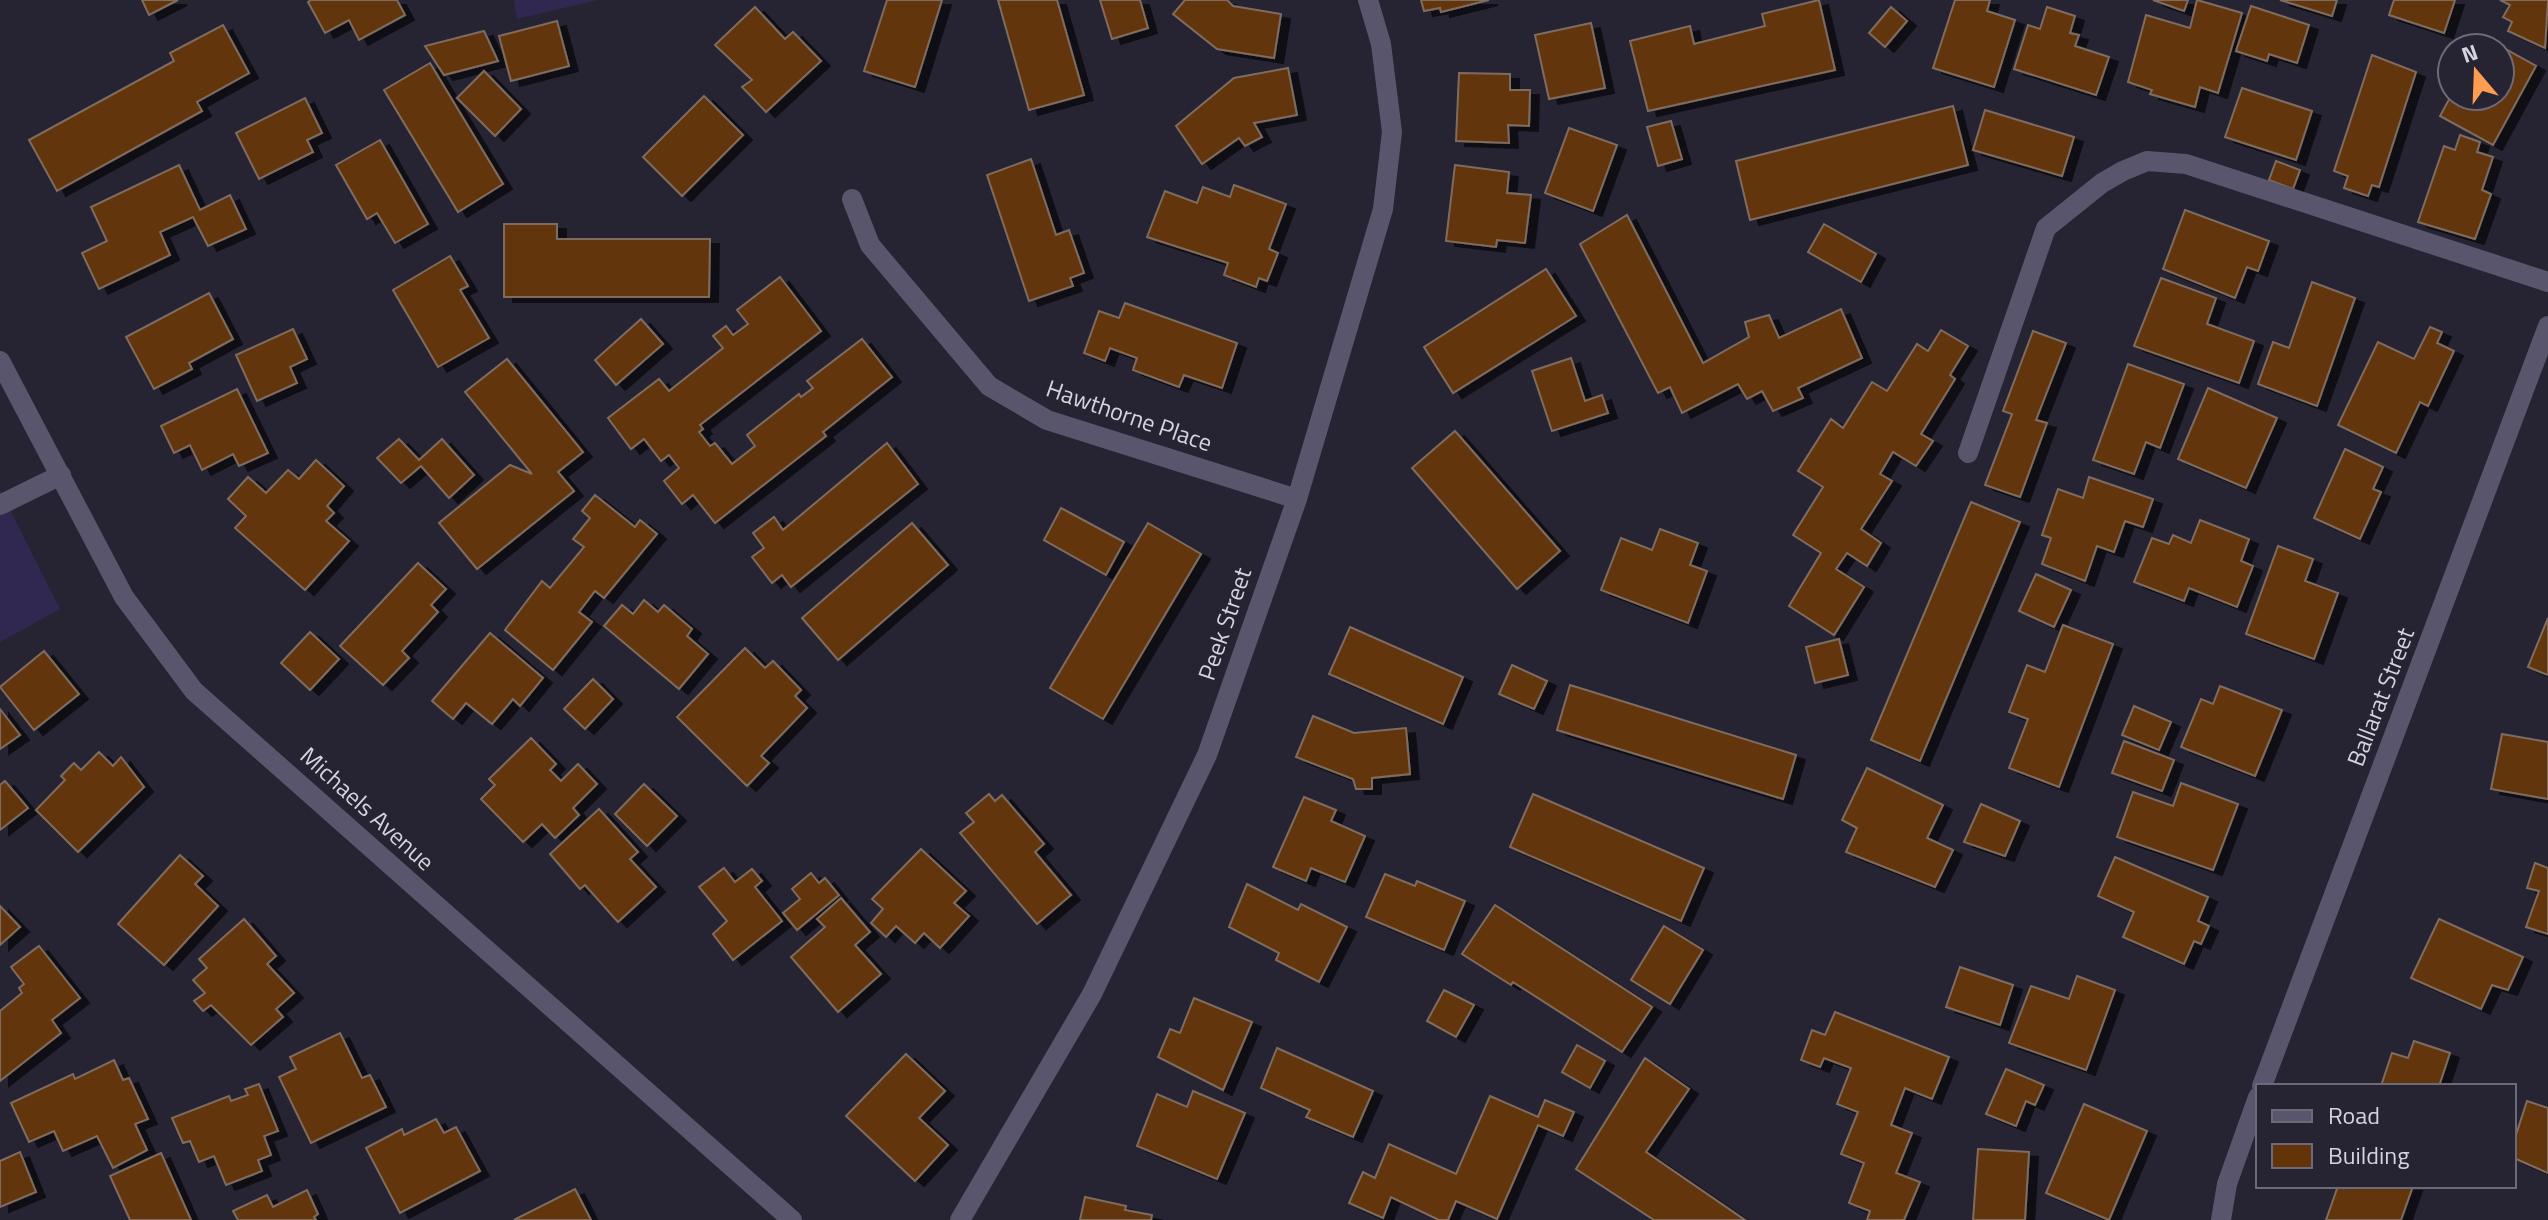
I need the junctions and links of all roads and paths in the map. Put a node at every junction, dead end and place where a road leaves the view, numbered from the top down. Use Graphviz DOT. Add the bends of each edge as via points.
graph roads {
  1 [pos="1368,0"];
  2 [pos="852,199"];
  3 [pos="2548,282"];
  4 [pos="2548,326"];
  5 [pos="0,361"];
  6 [pos="1968,453"];
  7 [pos="61,475"];
  8 [pos="1297,499"];
  9 [pos="0,505"];
  10 [pos="2263,1084"];
  11 [pos="2256,1103"];
  12 [pos="792,1220"];
  13 [pos="960,1220"];
  14 [pos="2221,1220"];
  1 -- 8 [label="street, Peek Street" via="1381,44 1392,132 1383,209"];
  2 -- 8 [label="street, Hawthorne Place" via="870,245 989,386 1047,420"];
  3 -- 6 [label="street" via="2186,164 2147,161 2102,183 2046,228"];
  4 -- 10 [label="street, Ballarat Street"];
  5 -- 7 [label="street, Michaels Avenue"];
  7 -- 9 [label="street"];
  7 -- 12 [label="street, Michaels Avenue" via="124,597 194,691"];
  8 -- 13 [label="street, Peek Street" via="1207,755 1092,994"];
  11 -- 14 [label="street" via="2227,1184"];
}
